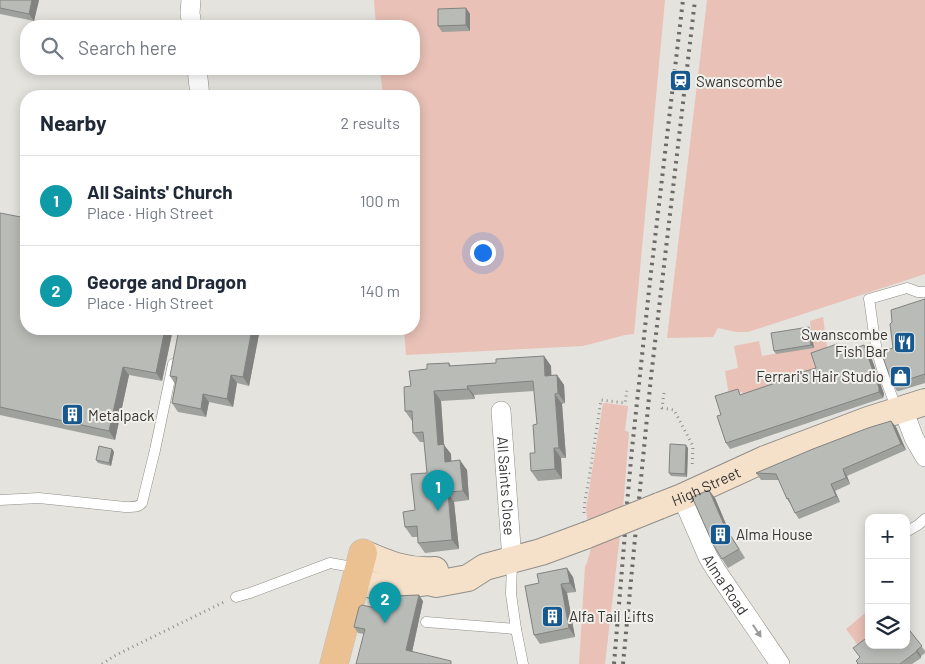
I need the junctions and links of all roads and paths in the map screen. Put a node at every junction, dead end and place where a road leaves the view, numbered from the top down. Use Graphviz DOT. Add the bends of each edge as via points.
graph roads {
  1 [pos="191,0"];
  2 [pos="191,20"];
  3 [pos="198,75"];
  4 [pos="199,90"];
  5 [pos="925,292"];
  6 [pos="175,355"];
  7 [pos="627,390"];
  8 [pos="664,393"];
  9 [pos="908,407"];
  10 [pos="501,411"];
  11 [pos="925,457"];
  12 [pos="692,473"];
  13 [pos="0,500"];
  14 [pos="671,502"];
  15 [pos="925,519"];
  16 [pos="586,526"];
  17 [pos="910,530"];
  18 [pos="512,560"];
  19 [pos="485,567"];
  20 [pos="357,575"];
  21 [pos="236,597"];
  22 [pos="426,622"];
  23 [pos="516,629"];
  24 [pos="102,664"];
  25 [pos="334,664"];
  26 [pos="523,664"];
  27 [pos="780,664"];
  1 -- 2 [label="street"];
  3 -- 4 [label="street"];
  5 -- 9 [label="lane" via="907,288 869,299 886,382"];
  6 -- 13 [label="lane" via="140,505 39,498"];
  7 -- 16 [label="path" via="625,403 601,400 585,500"];
  8 -- 12 [label="path" via="662,408 674,410 693,446"];
  9 -- 11 [label="street" via="914,438"];
  9 -- 14 [label="main road, High Street" via="764,459"];
  10 -- 18 [label="street, All Saints Close"];
  14 -- 16 [label="main road, High Street, bridge"];
  14 -- 27 [label="street, Alma Road, one-way"];
  15 -- 17 [label="lane"];
  16 -- 18 [label="main road, High Street" via="547,551"];
  18 -- 19 [label="main road, High Street"];
  18 -- 23 [label="lane" via="511,594"];
  19 -- 20 [label="main road, High Street" via="470,565 413,570 392,565"];
  19 -- 20 [label="main road, High Street" via="468,578 436,584 428,590"];
  20 -- 21 [label="lane" via="330,563"];
  20 -- 25 [label="main road"];
  21 -- 24 [label="path"];
  22 -- 23 [label="lane"];
  23 -- 26 [label="lane"];
}
